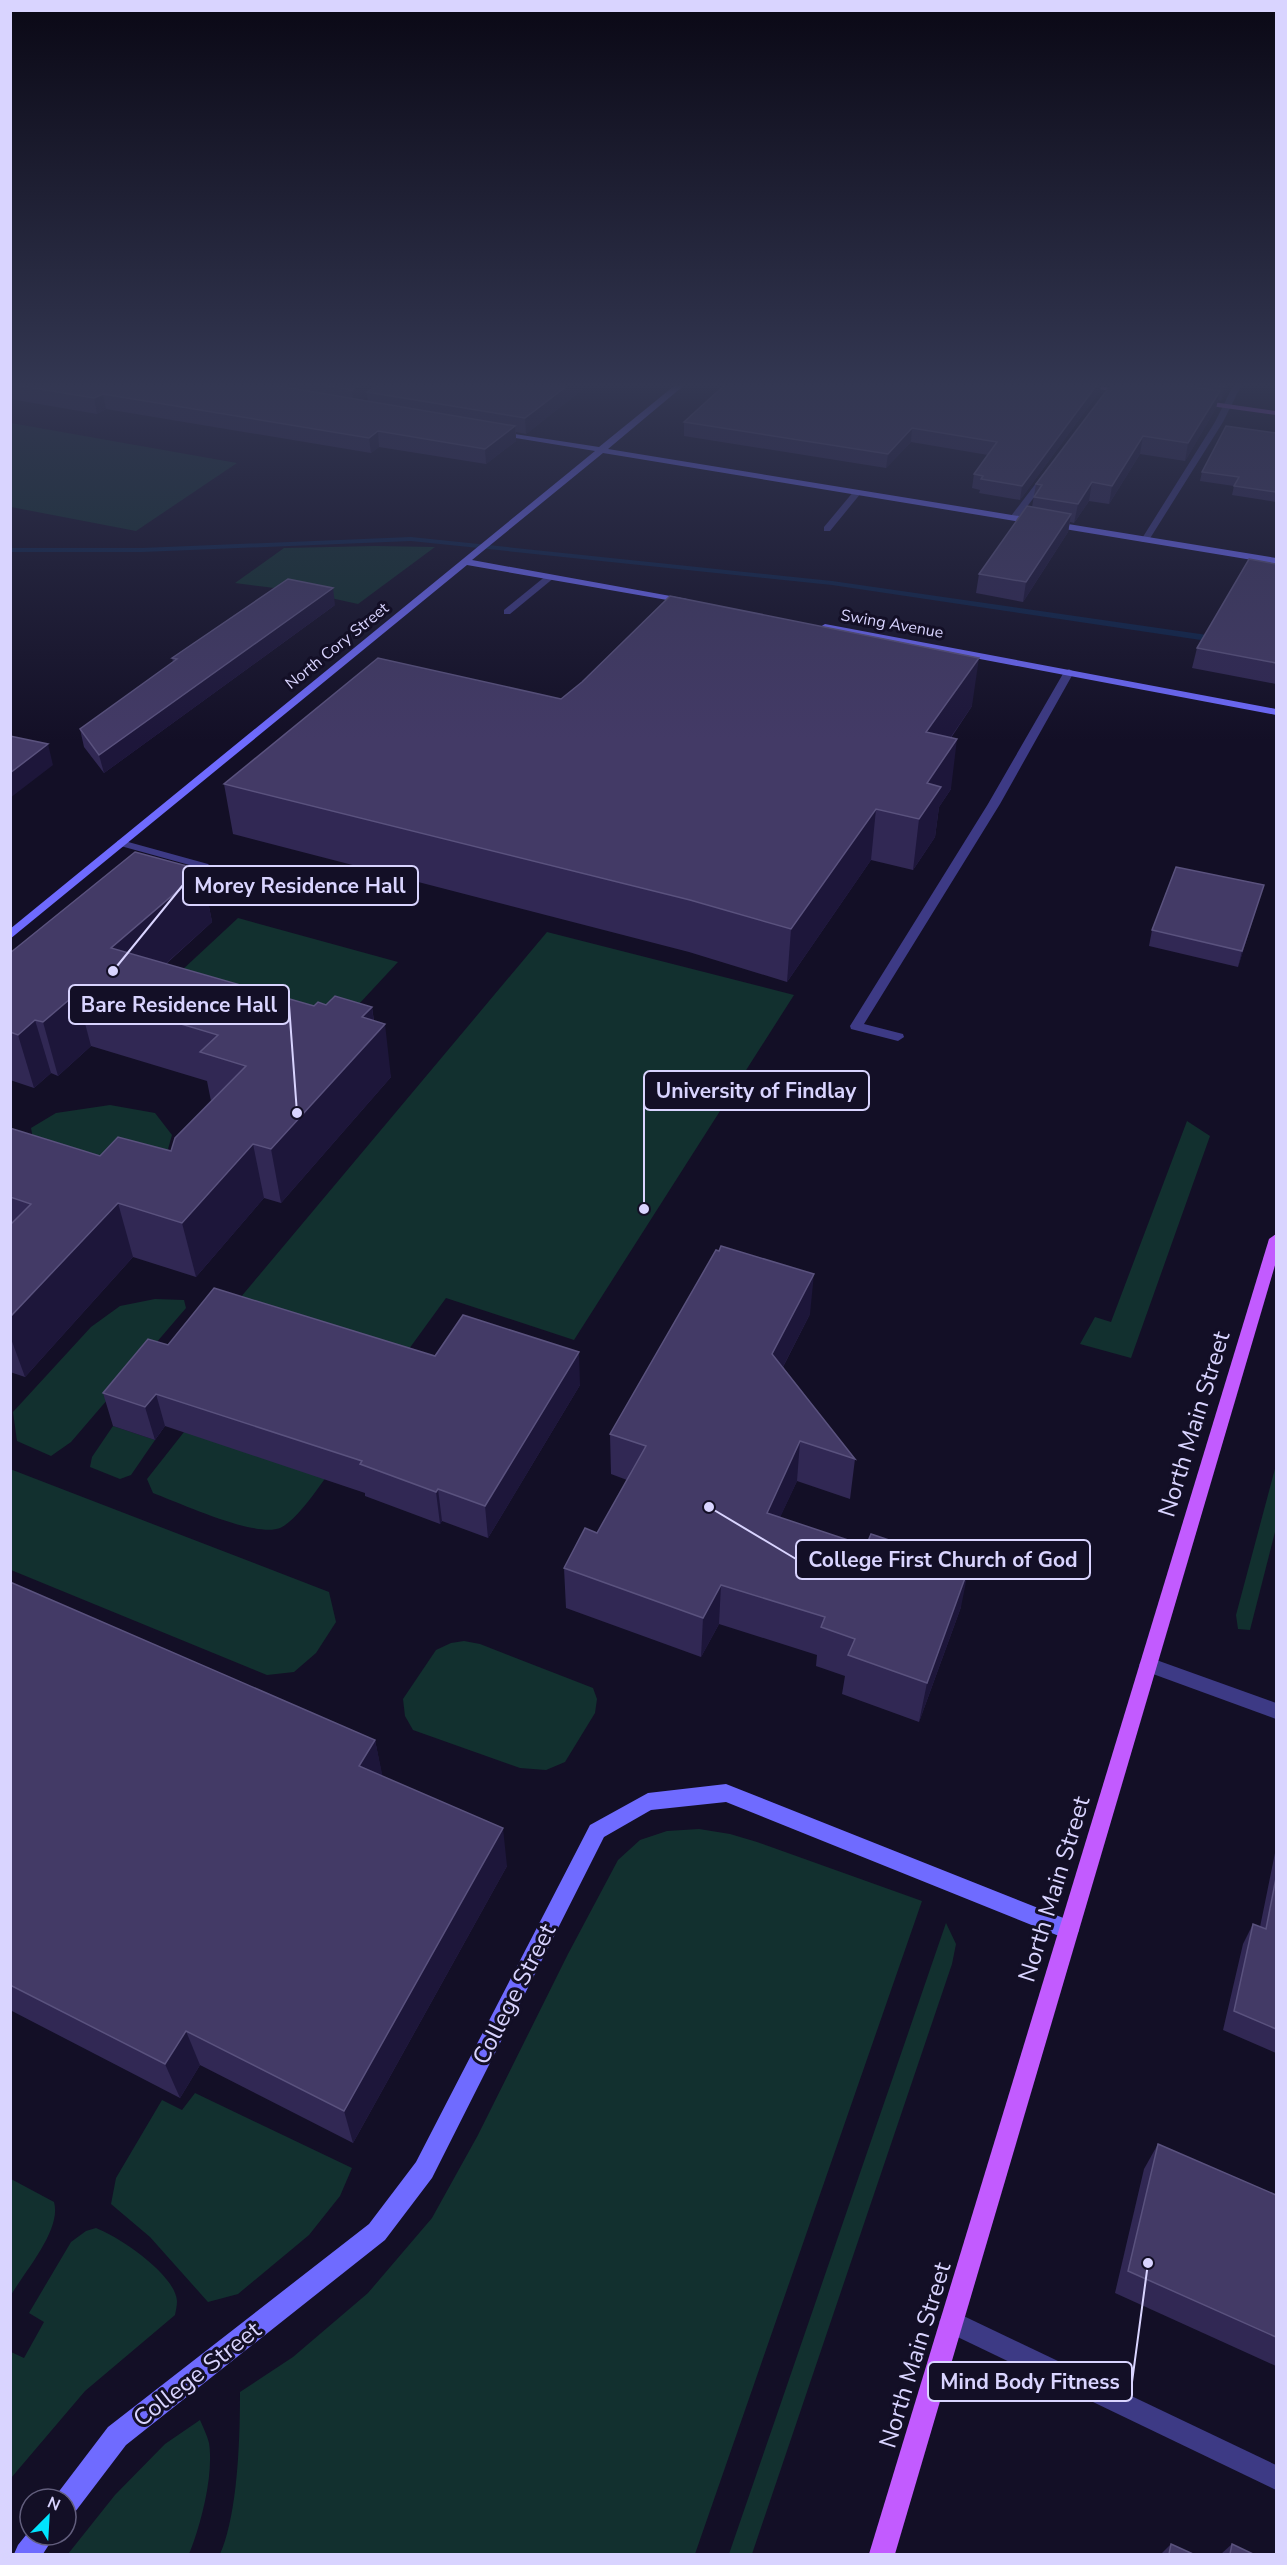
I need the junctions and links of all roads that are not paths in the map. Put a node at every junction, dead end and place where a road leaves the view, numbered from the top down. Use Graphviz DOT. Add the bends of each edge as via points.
graph roads {
  1 [pos="539,502"];
  2 [pos="849,502"];
  3 [pos="916,502"];
  4 [pos="1026,502"];
  5 [pos="1169,502"];
  6 [pos="1014,518"];
  7 [pos="827,529"];
  8 [pos="1145,540"];
  9 [pos="1276,561"];
  10 [pos="466,562"];
  11 [pos="550,577"];
  12 [pos="704,605"];
  13 [pos="507,612"];
  14 [pos="810,624"];
  15 [pos="1069,672"];
  16 [pos="1276,712"];
  17 [pos="121,843"];
  18 [pos="204,866"];
  19 [pos="10,935"];
  20 [pos="898,1037"];
  21 [pos="1276,1239"];
  22 [pos="1148,1665"];
  23 [pos="1276,1711"];
  24 [pos="1069,1930"];
  25 [pos="951,2322"];
  26 [pos="1276,2478"];
  27 [pos="78,2487"];
  28 [pos="882,2554"];
  1 -- 10 [label="street, North Cory Street"];
  2 -- 7 [label="street"];
  3 -- 6 [label="street"];
  4 -- 6 [label="street"];
  5 -- 8 [label="street"];
  6 -- 8 [label="street"];
  8 -- 9 [label="street"];
  10 -- 11 [label="street"];
  10 -- 17 [label="street, North Cory Street"];
  11 -- 12 [label="street"];
  11 -- 13 [label="street"];
  14 -- 15 [label="street, Swing Avenue"];
  15 -- 16 [label="street, Swing Avenue"];
  15 -- 20 [label="street" via="994,804 856,1026"];
  17 -- 18 [label="street"];
  17 -- 19 [label="street, North Cory Street"];
  21 -- 22 [label="main road, North Main Street"];
  22 -- 23 [label="street"];
  22 -- 24 [label="main road, North Main Street"];
  24 -- 25 [label="main road, North Main Street"];
  24 -- 27 [label="street, College Street" via="726,1793 648,1802 630,1812 597,1831 424,2170 377,2232 117,2436"];
  25 -- 26 [label="street"];
  25 -- 28 [label="main road, North Main Street"];
}
